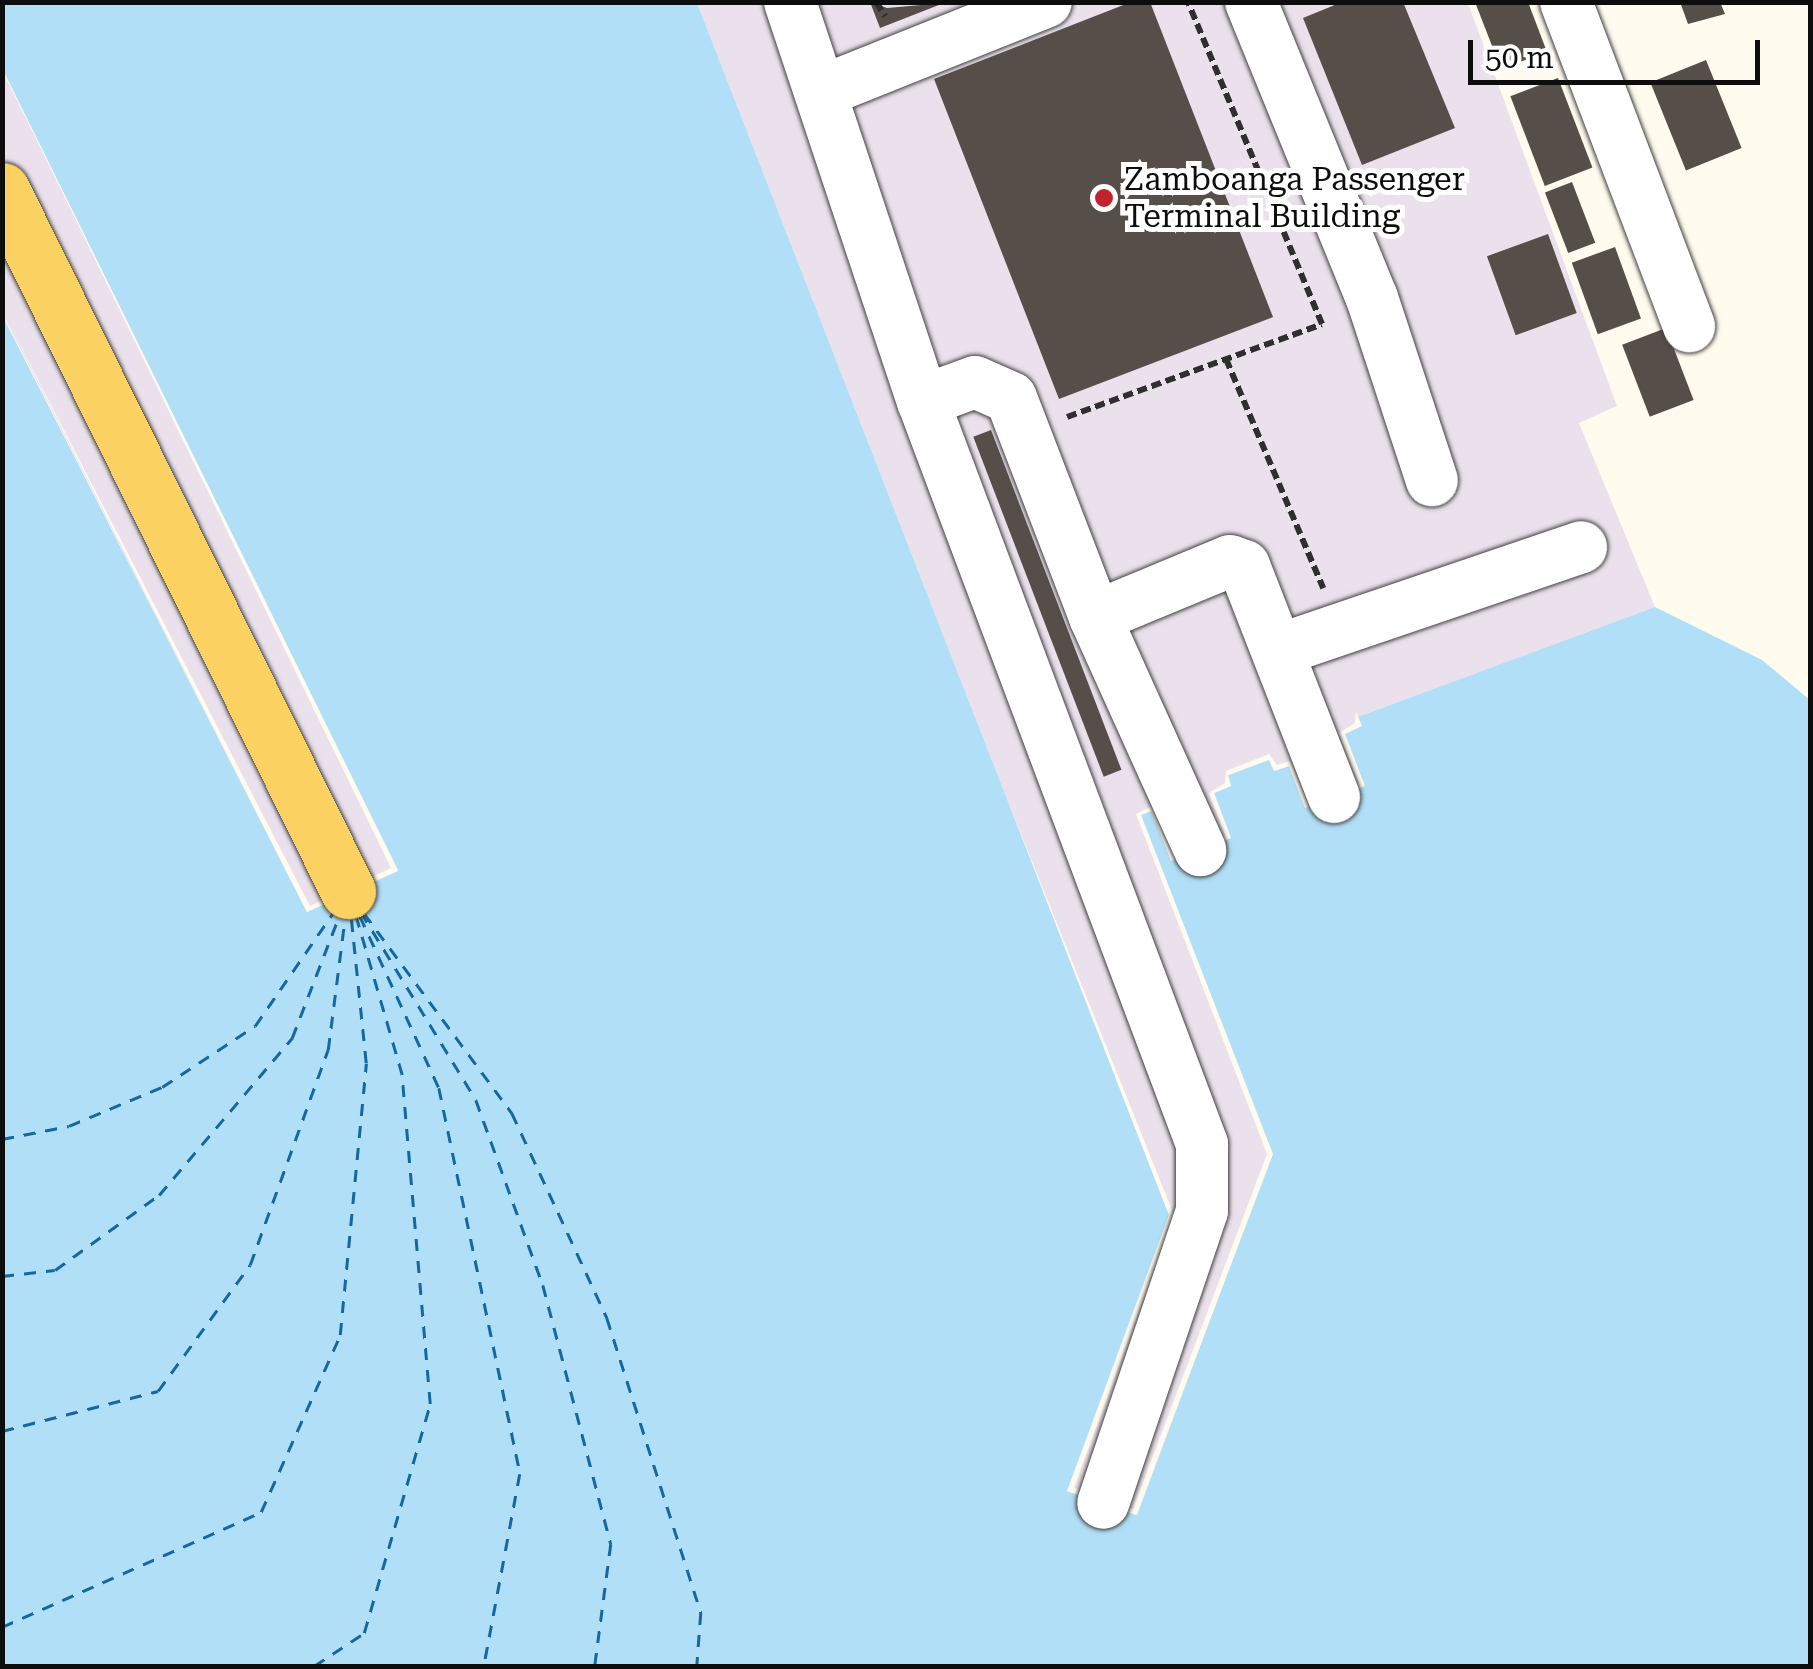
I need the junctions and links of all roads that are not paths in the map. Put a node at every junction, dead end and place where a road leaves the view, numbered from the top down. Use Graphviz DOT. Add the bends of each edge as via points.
graph roads {
  1 [pos="790,2"];
  2 [pos="1046,2"];
  3 [pos="1251,2"];
  4 [pos="1566,2"];
  5 [pos="823,91"];
  6 [pos="2,190"];
  7 [pos="1689,326"];
  8 [pos="922,400"];
  9 [pos="1432,480"];
  10 [pos="1581,548"];
  11 [pos="1095,617"];
  12 [pos="1282,649"];
  13 [pos="1334,797"];
  14 [pos="1190,827"];
  15 [pos="348,892"];
  16 [pos="1103,1503"];
  1 -- 5 [label="street"];
  2 -- 5 [label="street"];
  3 -- 9 [label="street" via="1372,298"];
  4 -- 7 [label="street"];
  5 -- 8 [label="street"];
  6 -- 15 [label="main road"];
  8 -- 11 [label="street" via="975,382 1010,398"];
  8 -- 16 [label="street" via="1202,1144 1202,1211"];
  10 -- 12 [label="street"];
  11 -- 12 [label="street" via="1230,560 1253,576"];
  11 -- 14 [label="street"];
  12 -- 13 [label="street"];
}
